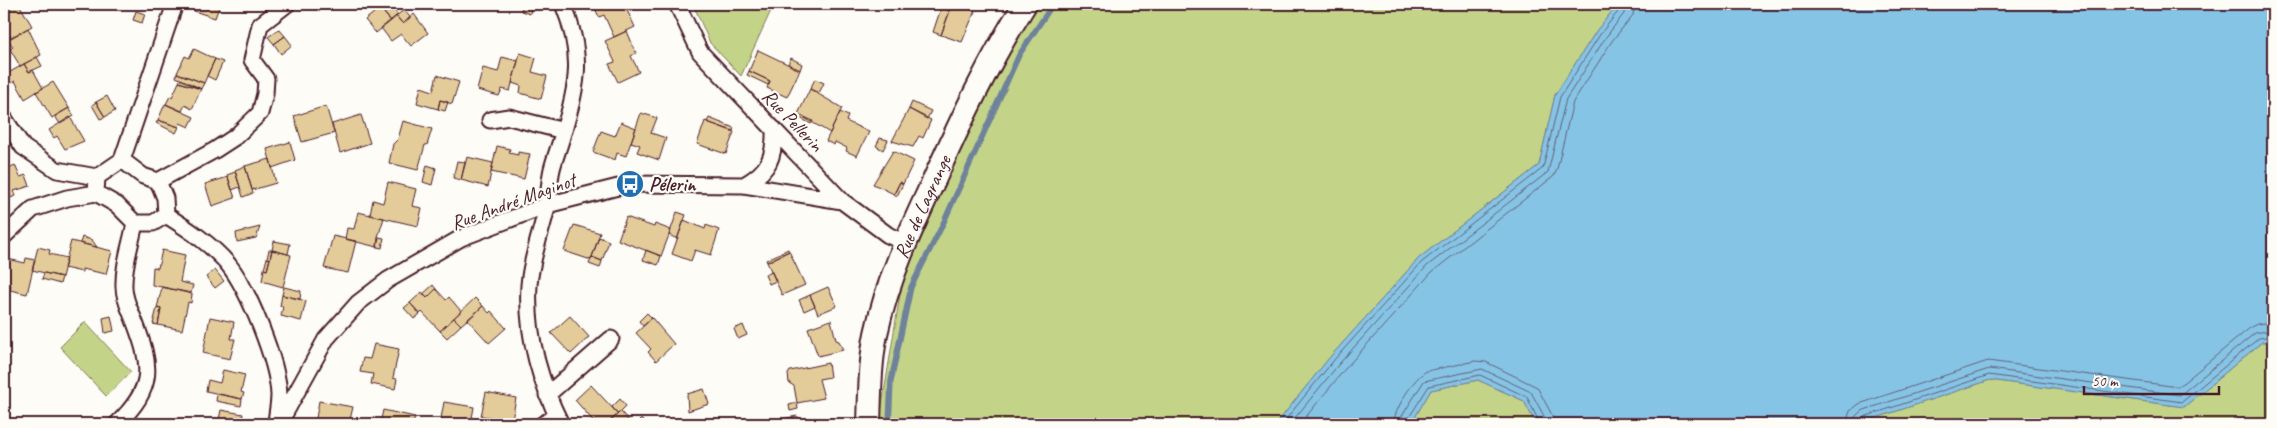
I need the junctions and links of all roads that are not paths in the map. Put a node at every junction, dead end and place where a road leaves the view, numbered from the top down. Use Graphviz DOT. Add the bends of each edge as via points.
graph roads {
  1 [pos="175,4"];
  2 [pos="287,4"];
  3 [pos="563,4"];
  4 [pos="677,4"];
  5 [pos="1026,4"];
  6 [pos="4,118"];
  7 [pos="490,120"];
  8 [pos="774,130"];
  9 [pos="564,131"];
  10 [pos="122,160"];
  11 [pos="98,177"];
  12 [pos="158,180"];
  13 [pos="744,185"];
  14 [pos="96,192"];
  15 [pos="842,201"];
  16 [pos="547,205"];
  17 [pos="166,215"];
  18 [pos="135,223"];
  19 [pos="4,236"];
  20 [pos="905,243"];
  21 [pos="611,339"];
  22 [pos="547,395"];
  23 [pos="559,420"];
  24 [pos="117,424"];
  25 [pos="277,424"];
  26 [pos="543,424"];
  27 [pos="869,424"];
  1 -- 10 [label="street"];
  2 -- 12 [label="street" via="260,25 252,60 266,79 260,112 235,137"];
  3 -- 9 [label="street" via="578,54 577,79"];
  4 -- 8 [label="street, Rue Pellerin" via="700,52"];
  5 -- 20 [label="street, Rue de Lagrange" via="1007,32 971,100"];
  6 -- 11 [label="street" via="23,147 56,170"];
  7 -- 9 [label="street" via="509,117"];
  8 -- 13 [label="street" via="775,149 767,165 756,178"];
  8 -- 15 [label="street, Rue Pellerin"];
  9 -- 16 [label="street" via="552,170"];
  10 -- 11 [label="street"];
  10 -- 12 [label="street" via="143,176"];
  11 -- 14 [label="street"];
  12 -- 17 [label="street" via="165,198"];
  13 -- 15 [label="street, Rue André Maginot"];
  13 -- 16 [label="street, Rue André Maginot" via="630,184"];
  14 -- 18 [label="street" via="117,205"];
  14 -- 19 [label="street" via="33,209"];
  15 -- 20 [label="street, Rue Pellerin" via="888,235"];
  16 -- 22 [label="street" via="529,284 529,324"];
  16 -- 25 [label="street, Rue André Maginot" via="461,238 388,280 358,303 326,339"];
  17 -- 18 [label="street" via="153,223"];
  17 -- 25 [label="street" via="207,243 229,265 256,313 279,395"];
  18 -- 24 [label="street" via="124,287 146,355 147,379 141,396"];
  20 -- 27 [label="street, Rue de Lagrange" via="884,298 875,336"];
  21 -- 22 [label="street"];
  22 -- 23 [label="street"];
  23 -- 26 [label="street"];
}
